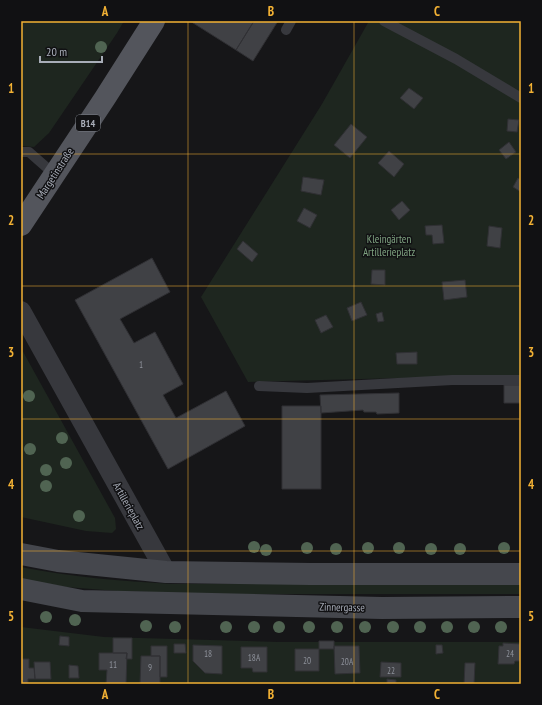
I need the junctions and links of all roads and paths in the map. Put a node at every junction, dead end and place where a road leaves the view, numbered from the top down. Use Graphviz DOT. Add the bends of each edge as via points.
graph roads {
  1 [pos="154,21"];
  2 [pos="384,21"];
  3 [pos="521,98"];
  4 [pos="21,152"];
  5 [pos="54,174"];
  6 [pos="21,225"];
  7 [pos="21,310"];
  8 [pos="521,380"];
  9 [pos="259,386"];
  10 [pos="21,554"];
  11 [pos="166,572"];
  12 [pos="521,574"];
  13 [pos="21,589"];
  14 [pos="521,607"];
  1 -- 5 [label="main road, Margetinstraße / B14"];
  2 -- 3 [label="lane" via="456,59"];
  4 -- 5 [label="lane" via="29,152"];
  5 -- 6 [label="main road, Margetinstraße / B14"];
  7 -- 11 [label="street, Artillerieplatz"];
  8 -- 9 [label="lane" via="452,380 307,388"];
  10 -- 11 [label="main road" via="58,561"];
  11 -- 12 [label="main road"];
  13 -- 14 [label="main road, Zinnergasse" via="82,601 382,608"];
}
